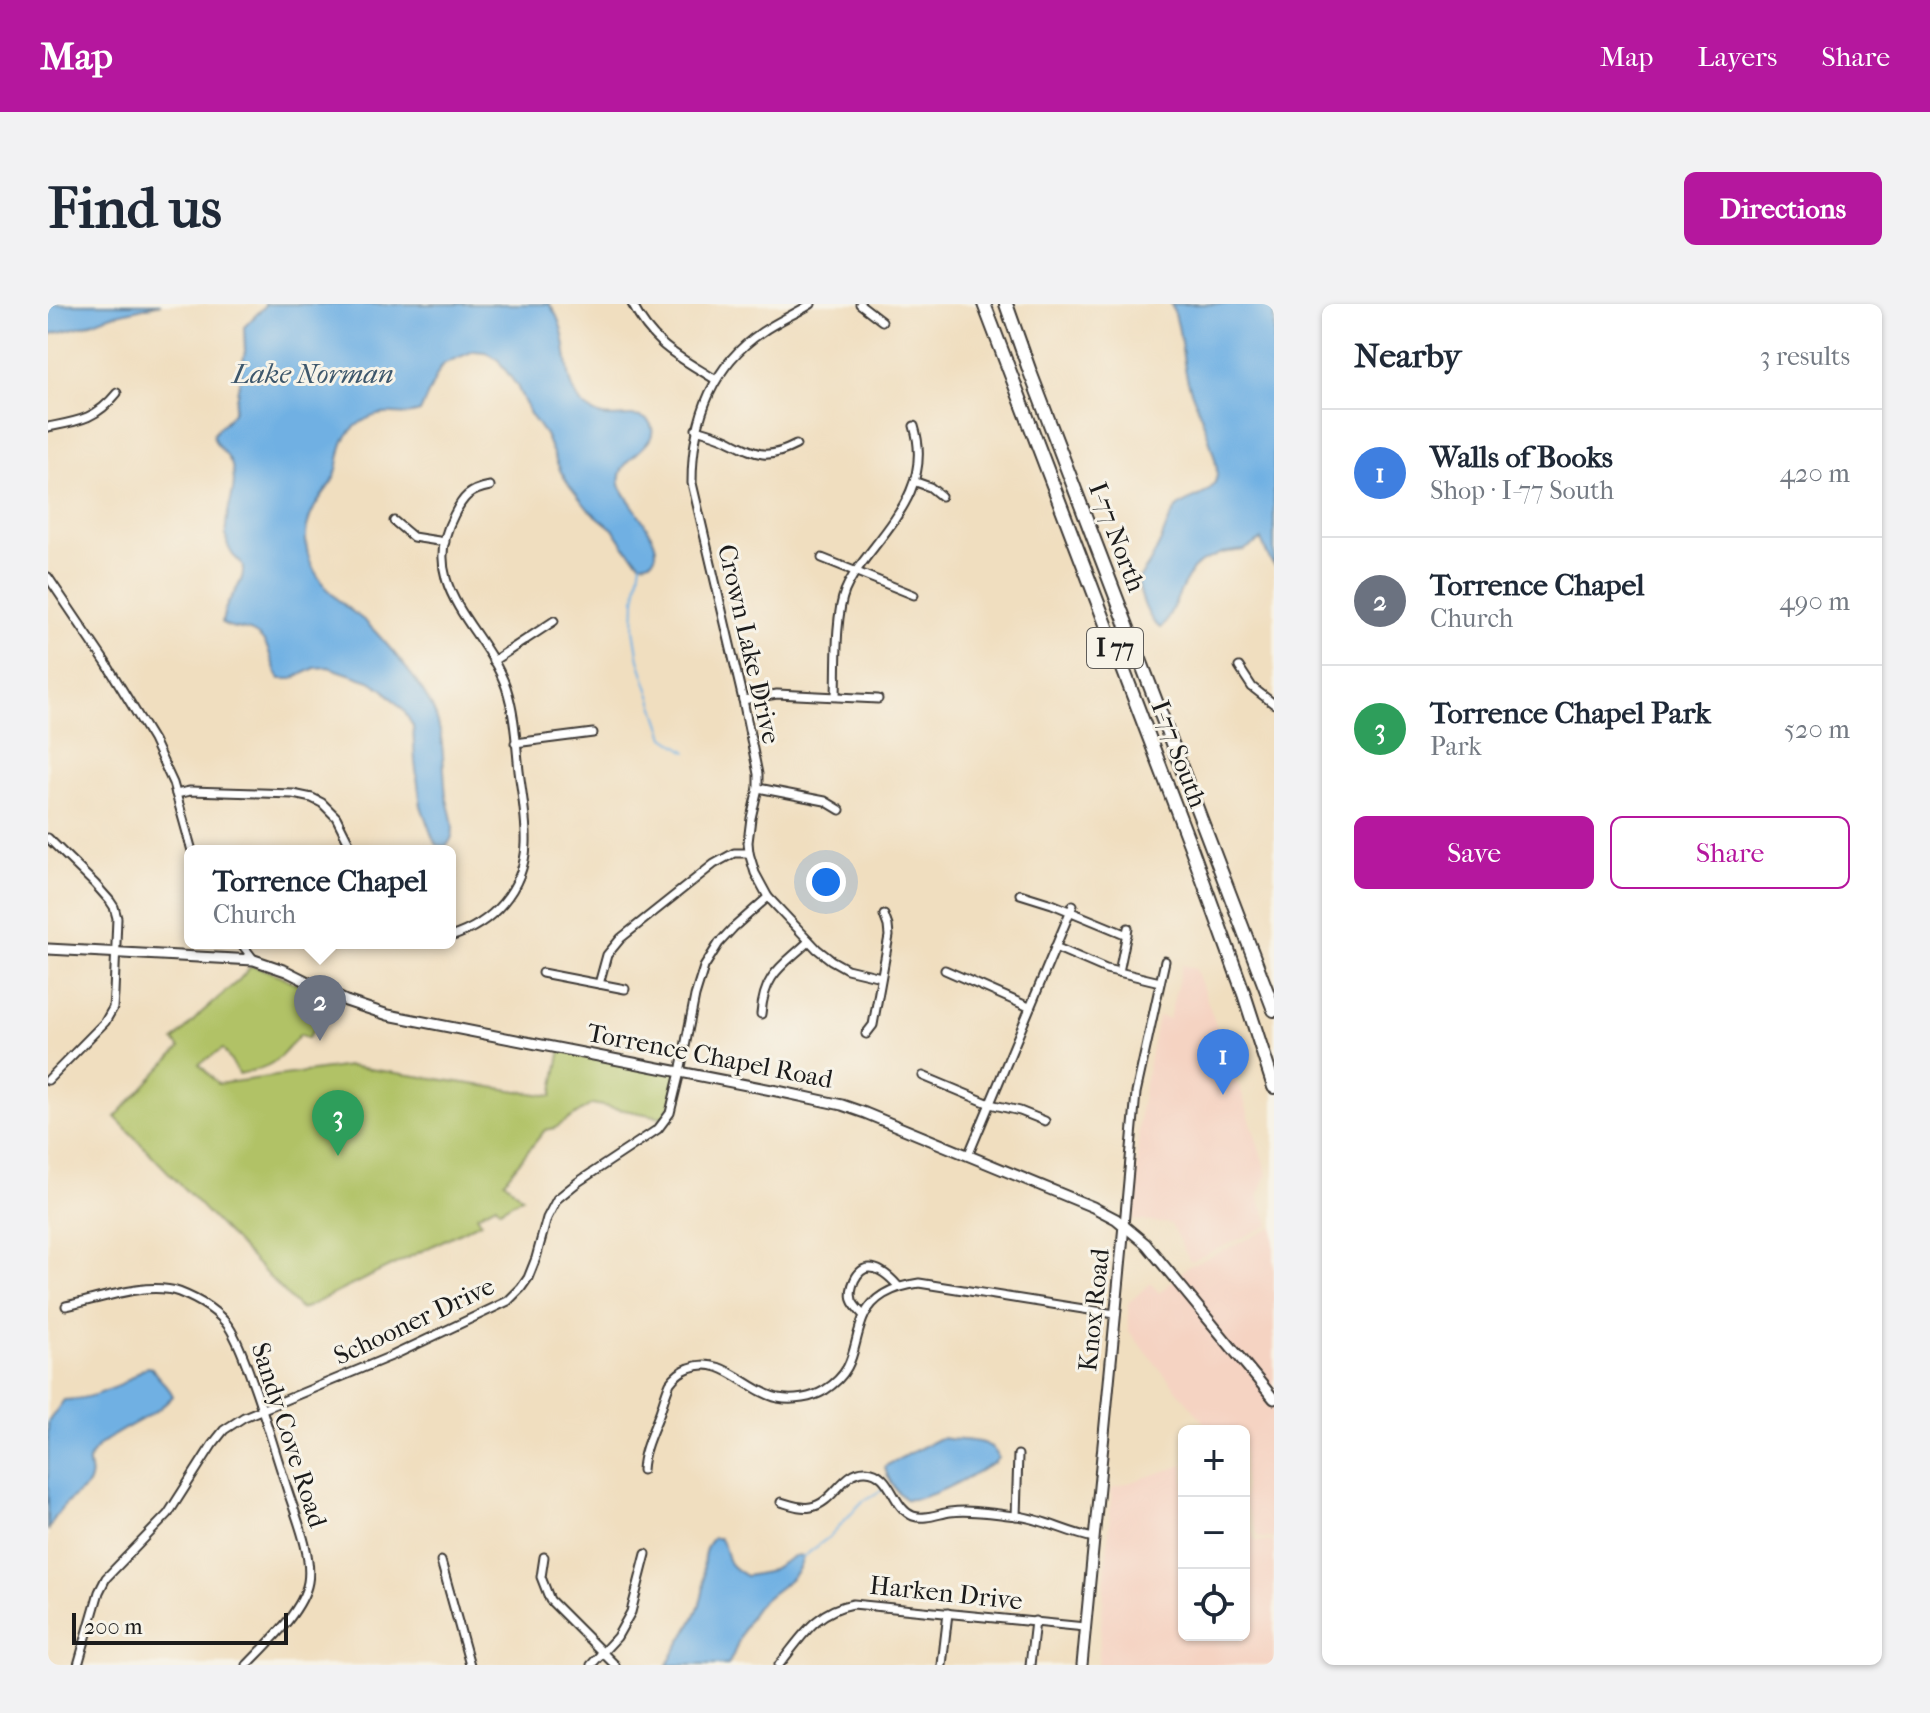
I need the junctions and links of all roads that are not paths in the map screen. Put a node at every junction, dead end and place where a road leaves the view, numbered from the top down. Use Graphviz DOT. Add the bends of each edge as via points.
graph roads {
  1 [pos="632,304"];
  2 [pos="811,304"];
  3 [pos="860,304"];
  4 [pos="984,304"];
  5 [pos="1004,304"];
  6 [pos="882,321"];
  7 [pos="716,380"];
  8 [pos="117,393"];
  9 [pos="914,426"];
  10 [pos="48,427"];
  11 [pos="696,429"];
  12 [pos="796,445"];
  13 [pos="916,482"];
  14 [pos="490,486"];
  15 [pos="941,496"];
  16 [pos="394,521"];
  17 [pos="445,542"];
  18 [pos="822,558"];
  19 [pos="856,571"];
  20 [pos="48,577"];
  21 [pos="914,595"];
  22 [pos="554,621"];
  23 [pos="493,661"];
  24 [pos="1239,667"];
  25 [pos="836,696"];
  26 [pos="878,699"];
  27 [pos="743,700"];
  28 [pos="1274,704"];
  29 [pos="593,733"];
  30 [pos="515,743"];
  31 [pos="758,788"];
  32 [pos="176,794"];
  33 [pos="840,810"];
  34 [pos="48,838"];
  35 [pos="190,845"];
  36 [pos="350,845"];
  37 [pos="749,853"];
  38 [pos="1020,894"];
  39 [pos="768,897"];
  40 [pos="1071,908"];
  41 [pos="884,915"];
  42 [pos="456,935"];
  43 [pos="809,941"];
  44 [pos="1055,947"];
  45 [pos="48,949"];
  46 [pos="246,949"];
  47 [pos="117,952"];
  48 [pos="254,960"];
  49 [pos="1165,961"];
  50 [pos="945,970"];
  51 [pos="1119,972"];
  52 [pos="542,973"];
  53 [pos="881,977"];
  54 [pos="1160,982"];
  55 [pos="599,984"];
  56 [pos="625,989"];
  57 [pos="1244,994"];
  58 [pos="1029,1007"];
  59 [pos="1274,1010"];
  60 [pos="761,1014"];
  61 [pos="866,1034"];
  62 [pos="1274,1063"];
  63 [pos="680,1072"];
  64 [pos="923,1076"];
  65 [pos="48,1080"];
  66 [pos="1274,1087"];
  67 [pos="990,1104"];
  68 [pos="1045,1121"];
  69 [pos="968,1156"];
  70 [pos="1124,1225"];
  71 [pos="898,1286"];
  72 [pos="66,1306"];
  73 [pos="1115,1314"];
  74 [pos="864,1316"];
  75 [pos="1274,1399"];
  76 [pos="262,1409"];
  77 [pos="1018,1455"];
  78 [pos="642,1470"];
  79 [pos="781,1502"];
  80 [pos="1016,1516"];
  81 [pos="1094,1538"];
  82 [pos="646,1554"];
  83 [pos="544,1557"];
  84 [pos="441,1561"];
  85 [pos="948,1613"];
  86 [pos="1035,1621"];
  87 [pos="1085,1627"];
  88 [pos="603,1653"];
  89 [pos="78,1665"];
  90 [pos="247,1665"];
  91 [pos="470,1665"];
  92 [pos="591,1665"];
  93 [pos="615,1665"];
  94 [pos="779,1665"];
  95 [pos="942,1665"];
  96 [pos="1030,1665"];
  97 [pos="1082,1665"];
  1 -- 7 [label="street" via="660,344"];
  2 -- 7 [label="street, Crown Lake Drive" via="763,331"];
  3 -- 6 [label="street"];
  4 -- 57 [label="highway, I-77 South / I 77"];
  5 -- 59 [label="highway, I-77 North / I 77"];
  7 -- 11 [label="street, Crown Lake Drive"];
  8 -- 10 [label="street" via="89,418"];
  9 -- 13 [label="street"];
  11 -- 12 [label="street" via="758,454"];
  11 -- 27 [label="street, Crown Lake Drive" via="692,483"];
  13 -- 15 [label="street"];
  13 -- 19 [label="street"];
  14 -- 17 [label="street" via="465,498"];
  16 -- 17 [label="street" via="413,537"];
  17 -- 23 [label="street" via="451,594"];
  18 -- 19 [label="street"];
  19 -- 21 [label="street"];
  19 -- 25 [label="street" via="841,601"];
  20 -- 32 [label="street" via="146,727"];
  22 -- 23 [label="street"];
  23 -- 30 [label="street" via="506,689"];
  24 -- 28 [label="street" via="1252,687"];
  25 -- 26 [label="street"];
  25 -- 27 [label="street" via="777,694"];
  27 -- 31 [label="street, Crown Lake Drive"];
  29 -- 30 [label="street"];
  30 -- 42 [label="street" via="526,840 522,868 510,896 490,917"];
  31 -- 33 [label="street" via="825,801"];
  31 -- 37 [label="street, Crown Lake Drive"];
  32 -- 35 [label="street"];
  32 -- 36 [label="street" via="312,798 336,817"];
  34 -- 47 [label="street" via="110,901 117,918"];
  37 -- 39 [label="street, Crown Lake Drive"];
  37 -- 55 [label="street" via="734,853 714,864 621,938 607,955"];
  38 -- 40 [label="street"];
  39 -- 43 [label="street, Crown Lake Drive"];
  39 -- 63 [label="street, Schooner Drive" via="719,943 704,967"];
  40 -- 44 [label="street"];
  40 -- 51 [label="street" via="1119,933 1128,932"];
  41 -- 53 [label="street" via="889,936"];
  43 -- 53 [label="street, Crown Lake Drive" via="839,965"];
  43 -- 60 [label="street" via="770,979"];
  44 -- 51 [label="street"];
  44 -- 58 [label="street"];
  45 -- 47 [label="street, Torrence Chapel Road"];
  46 -- 48 [label="street"];
  47 -- 48 [label="street, Torrence Chapel Road"];
  47 -- 65 [label="street" via="111,1013"];
  48 -- 63 [label="street, Torrence Chapel Road" via="388,1015"];
  49 -- 54 [label="street, Knox Road"];
  50 -- 58 [label="street"];
  51 -- 54 [label="street"];
  52 -- 55 [label="street"];
  53 -- 61 [label="street" via="873,1025"];
  54 -- 70 [label="street, Knox Road" via="1136,1093"];
  55 -- 56 [label="street"];
  57 -- 62 [label="highway, I 77"];
  57 -- 66 [label="highway, I-77 South / I 77"];
  58 -- 67 [label="street"];
  63 -- 69 [label="street, Torrence Chapel Road" via="842,1105"];
  63 -- 76 [label="street, Schooner Drive" via="661,1127 557,1199 534,1265 513,1297 407,1349"];
  64 -- 67 [label="street"];
  67 -- 68 [label="street"];
  67 -- 69 [label="street"];
  69 -- 70 [label="street, Torrence Chapel Road"];
  70 -- 73 [label="street, Knox Road"];
  70 -- 75 [label="street, Torrence Chapel Road" via="1146,1244"];
  71 -- 73 [label="street" via="919,1283"];
  71 -- 74 [label="street"];
  71 -- 74 [label="street" via="881,1272 862,1270 852,1292 853,1303"];
  72 -- 76 [label="street, Sandy Cove Road" via="147,1288 185,1295 214,1311 230,1329"];
  73 -- 81 [label="street, Knox Road"];
  74 -- 78 [label="street" via="847,1368 816,1395 781,1399 714,1365 677,1375"];
  76 -- 89 [label="street, Schooner Drive" via="224,1430 168,1514 106,1578"];
  76 -- 90 [label="street, Sandy Cove Road" via="304,1542 309,1580 291,1616"];
  77 -- 80 [label="street"];
  79 -- 80 [label="street" via="815,1507 854,1474 866,1471 886,1482 901,1508 915,1517 954,1511"];
  80 -- 81 [label="street"];
  81 -- 87 [label="street, Knox Road"];
  82 -- 88 [label="street" via="631,1612"];
  83 -- 88 [label="street" via="541,1577 550,1600"];
  84 -- 91 [label="street"];
  85 -- 86 [label="street, Harken Drive"];
  85 -- 94 [label="street, Harken Drive" via="836,1607 812,1625"];
  85 -- 95 [label="street"];
  86 -- 87 [label="street, Harken Drive"];
  86 -- 96 [label="street"];
  87 -- 97 [label="street, Knox Road"];
  88 -- 92 [label="street"];
  88 -- 93 [label="street"];
}
